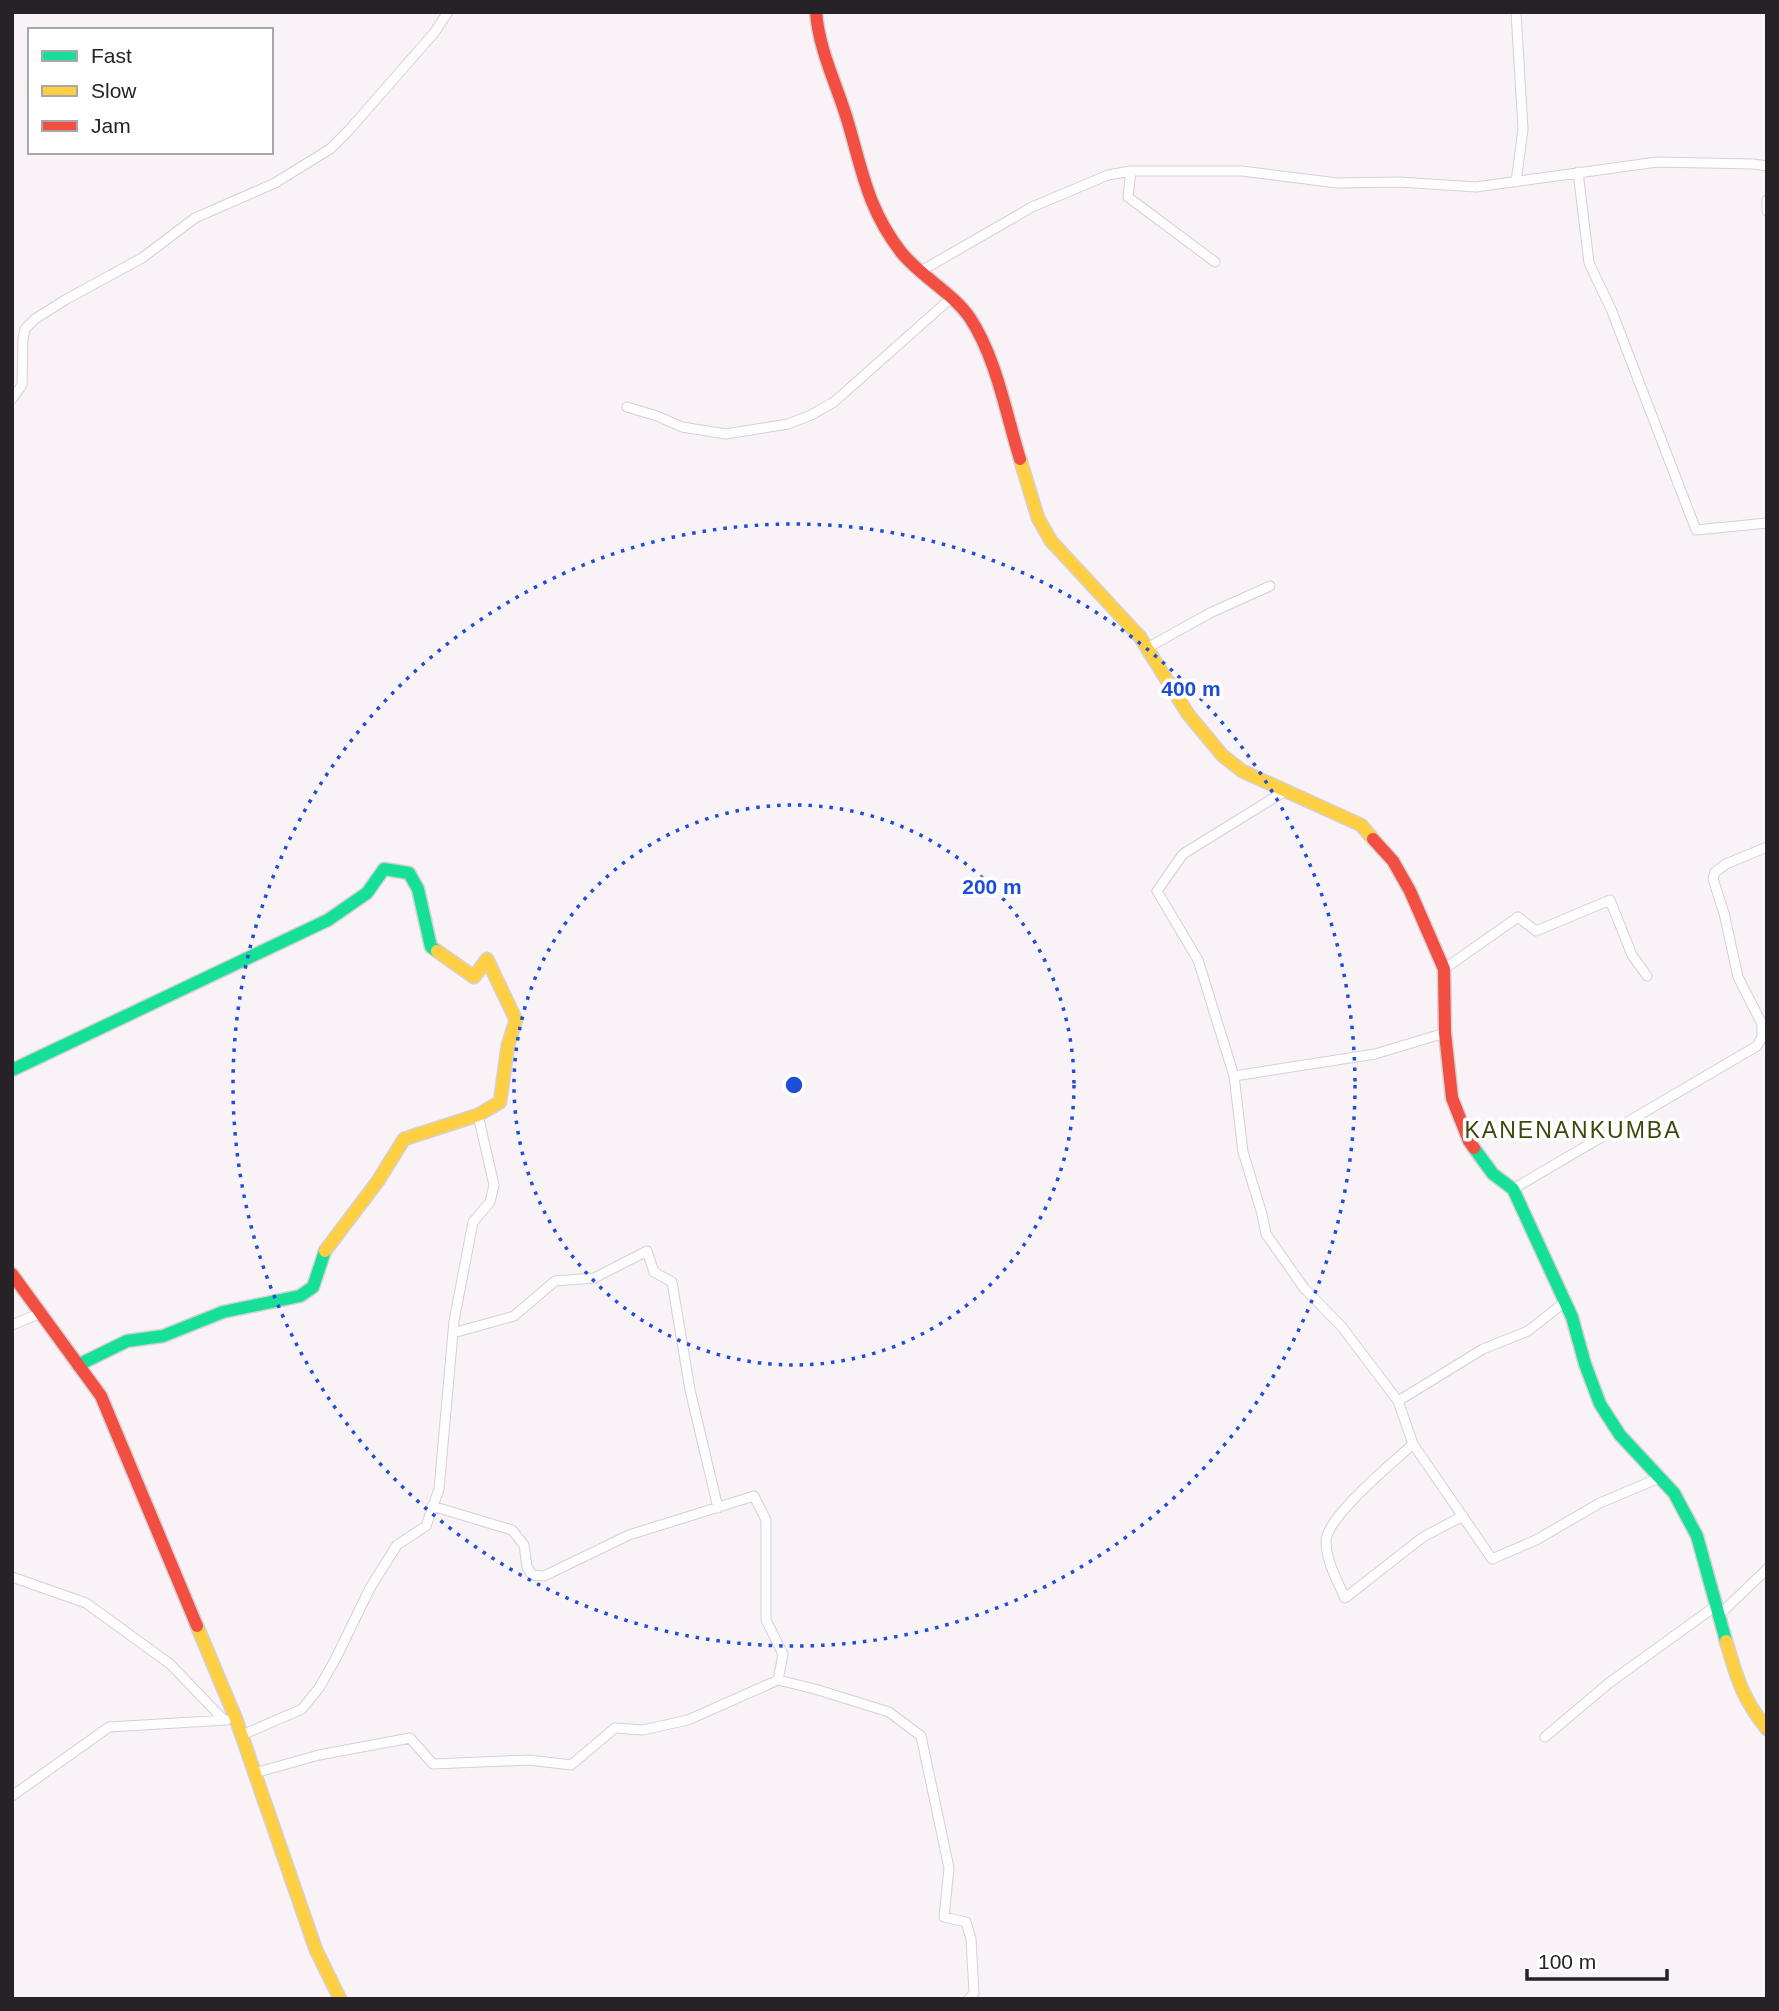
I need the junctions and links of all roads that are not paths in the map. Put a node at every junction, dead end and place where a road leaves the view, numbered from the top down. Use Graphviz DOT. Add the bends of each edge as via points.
graph roads {
  1 [pos="448,12"];
  2 [pos="816,12"];
  3 [pos="1516,12"];
  4 [pos="1767,166"];
  5 [pos="1131,171"];
  6 [pos="1578,172"];
  7 [pos="1516,182"];
  8 [pos="1767,200"];
  9 [pos="1767,211"];
  10 [pos="1215,262"];
  11 [pos="921,271"];
  12 [pos="950,299"];
  13 [pos="12,399"];
  14 [pos="627,407"];
  15 [pos="1767,523"];
  16 [pos="1270,586"];
  17 [pos="1147,648"];
  18 [pos="1285,791"];
  19 [pos="1767,847"];
  20 [pos="1444,969"];
  21 [pos="1647,976"];
  22 [pos="1445,1033"];
  23 [pos="12,1070"];
  24 [pos="1234,1076"];
  25 [pos="478,1115"];
  26 [pos="1513,1189"];
  27 [pos="12,1274"];
  28 [pos="1566,1301"];
  29 [pos="41,1313"];
  30 [pos="12,1325"];
  31 [pos="453,1333"];
  32 [pos="78,1365"];
  33 [pos="1398,1401"];
  34 [pos="1413,1444"];
  35 [pos="1660,1478"];
  36 [pos="432,1506"];
  37 [pos="718,1508"];
  38 [pos="1463,1516"];
  39 [pos="1767,1569"];
  40 [pos="12,1577"];
  41 [pos="1719,1610"];
  42 [pos="778,1680"];
  43 [pos="230,1719"];
  44 [pos="1767,1729"];
  45 [pos="242,1735"];
  46 [pos="1545,1737"];
  47 [pos="255,1773"];
  48 [pos="12,1796"];
  49 [pos="340,1999"];
  50 [pos="969,1999"];
  1 -- 13 [label="street" via="435,33 330,149 275,183 195,218 142,258 35,319 25,329 22,384"];
  2 -- 11 [label="street" via="818,36 870,201 901,253"];
  3 -- 7 [label="street" via="1523,129"];
  4 -- 6 [label="street" via="1657,162"];
  5 -- 7 [label="street" via="1242,172 1337,183 1476,187"];
  5 -- 10 [label="street" via="1128,197"];
  5 -- 11 [label="street" via="1108,175 1032,207"];
  6 -- 7 [label="street"];
  6 -- 15 [label="street" via="1589,263 1696,530"];
  8 -- 9 [label="street"];
  11 -- 12 [label="street"];
  12 -- 14 [label="street" via="834,402 788,424 726,434 682,427"];
  12 -- 17 [label="street" via="969,317 988,354 1038,518 1051,541"];
  16 -- 17 [label="street"];
  17 -- 18 [label="street" via="1188,714 1222,755 1242,771"];
  18 -- 20 [label="street" via="1361,825 1376,840 1410,891"];
  18 -- 24 [label="street" via="1183,853 1157,891 1198,960"];
  19 -- 26 [label="street" via="1726,864 1713,879 1738,977 1762,1024 1757,1046"];
  20 -- 21 [label="street" via="1518,917 1536,931 1610,900 1632,955"];
  20 -- 22 [label="street"];
  22 -- 24 [label="street" via="1375,1054"];
  22 -- 26 [label="street" via="1452,1098 1469,1141 1493,1174"];
  23 -- 25 [label="street" via="328,920 367,893 384,869 409,873 418,889 431,947 474,977 487,959 516,1020 500,1102"];
  24 -- 33 [label="street" via="1243,1152 1266,1234 1304,1288 1342,1327"];
  25 -- 31 [label="street" via="494,1185 490,1202 473,1222"];
  25 -- 32 [label="street" via="404,1139 374,1187 326,1248 313,1287 300,1296 223,1312 163,1336 127,1341"];
  26 -- 28 [label="street"];
  27 -- 29 [label="street"];
  28 -- 33 [label="street" via="1528,1331 1483,1349"];
  28 -- 35 [label="street" via="1600,1404 1620,1435"];
  29 -- 30 [label="street"];
  29 -- 32 [label="street"];
  31 -- 36 [label="street" via="439,1489"];
  31 -- 37 [label="street" via="514,1316 555,1281 594,1278 647,1251 654,1272 672,1283 690,1390"];
  32 -- 43 [label="street" via="101,1396"];
  33 -- 34 [label="street"];
  34 -- 38 [label="street"];
  34 -- 38 [label="street" via="1336,1518 1326,1538 1330,1564 1345,1598 1423,1537"];
  35 -- 38 [label="street" via="1600,1503 1492,1559"];
  35 -- 41 [label="street" via="1674,1493 1696,1536"];
  36 -- 37 [label="street" via="513,1530 524,1545 527,1567 533,1575 544,1576 629,1535"];
  36 -- 45 [label="street" via="426,1526 397,1545 319,1688 302,1709"];
  37 -- 42 [label="street" via="754,1496 766,1520 766,1620 783,1654"];
  39 -- 41 [label="street"];
  40 -- 43 [label="street" via="86,1603 170,1664"];
  41 -- 44 [label="street" via="1739,1686"];
  41 -- 46 [label="street" via="1609,1683"];
  42 -- 47 [label="street" via="688,1720 643,1730 615,1728 571,1765 529,1760 433,1764 410,1738"];
  42 -- 50 [label="street" via="889,1712 921,1736 949,1868 943,1917 966,1922 971,1939 974,1993"];
  43 -- 45 [label="street"];
  43 -- 48 [label="street" via="109,1727"];
  45 -- 47 [label="street"];
  47 -- 49 [label="street" via="316,1950"];
}
